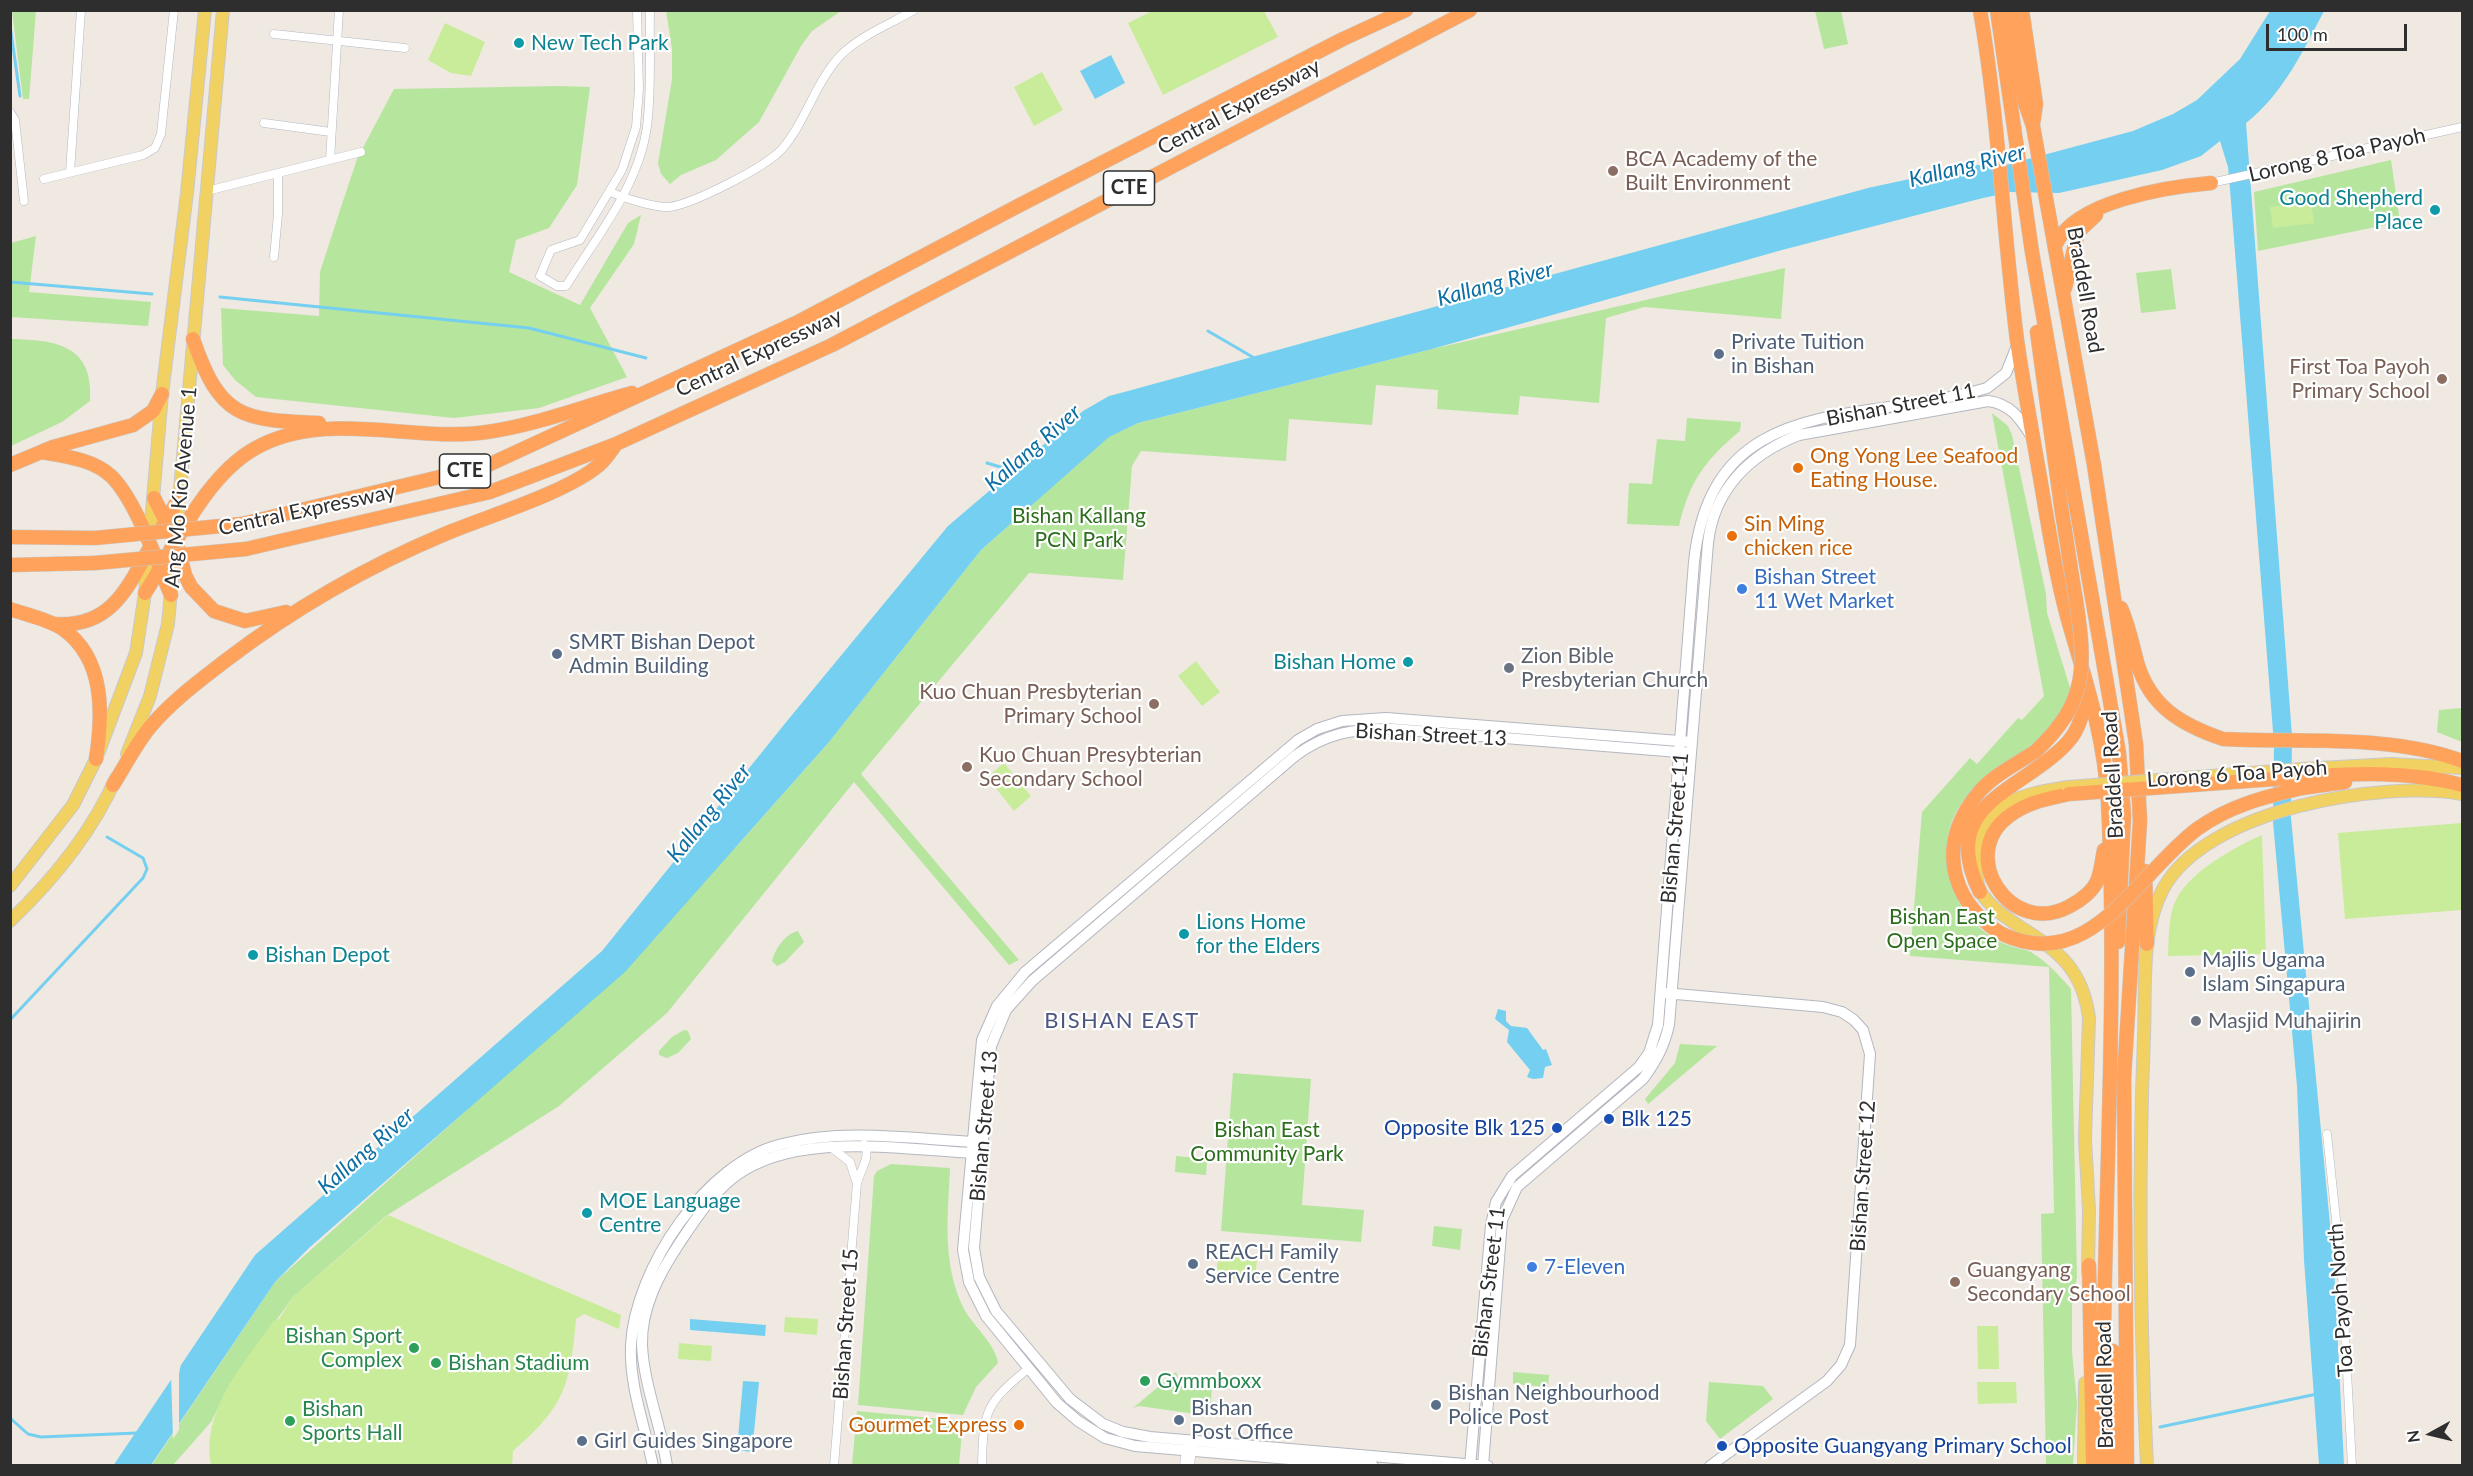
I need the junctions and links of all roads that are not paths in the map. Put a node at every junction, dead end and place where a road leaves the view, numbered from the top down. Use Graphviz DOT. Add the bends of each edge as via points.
graph roads {
  1 [pos="81,10"];
  2 [pos="174,10"];
  3 [pos="205,10"];
  4 [pos="223,10"];
  5 [pos="339,10"];
  6 [pos="637,10"];
  7 [pos="650,10"];
  8 [pos="914,10"];
  9 [pos="1406,10"];
  10 [pos="1470,10"];
  11 [pos="1980,10"];
  12 [pos="1997,10"];
  13 [pos="2009,10"];
  14 [pos="2022,10"];
  15 [pos="1380,16"];
  16 [pos="274,34"];
  17 [pos="336,40"];
  18 [pos="405,48"];
  19 [pos="10,112"];
  20 [pos="264,123"];
  21 [pos="2033,126"];
  22 [pos="2463,127"];
  23 [pos="331,132"];
  24 [pos="361,152"];
  25 [pos="330,160"];
  26 [pos="70,172"];
  27 [pos="278,174"];
  28 [pos="44,179"];
  29 [pos="2215,182"];
  30 [pos="207,191"];
  31 [pos="611,192"];
  32 [pos="622,198"];
  33 [pos="2133,198"];
  34 [pos="24,201"];
  35 [pos="2056,244"];
  36 [pos="2032,252"];
  37 [pos="274,257"];
  38 [pos="2064,292"];
  39 [pos="193,339"];
  40 [pos="2017,339"];
  41 [pos="675,381"];
  42 [pos="162,394"];
  43 [pos="363,429"];
  44 [pos="2034,440"];
  45 [pos="616,444"];
  46 [pos="41,452"];
  47 [pos="10,465"];
  48 [pos="181,495"];
  49 [pos="154,498"];
  50 [pos="165,521"];
  51 [pos="10,537"];
  52 [pos="177,543"];
  53 [pos="150,546"];
  54 [pos="10,565"];
  55 [pos="160,570"];
  56 [pos="2114,592"];
  57 [pos="145,593"];
  58 [pos="171,596"];
  59 [pos="10,609"];
  60 [pos="297,609"];
  61 [pos="53,624"];
  62 [pos="2085,673"];
  63 [pos="1686,747"];
  64 [pos="96,759"];
  65 [pos="2463,762"];
  66 [pos="2463,768"];
  67 [pos="2302,778"];
  68 [pos="113,784"];
  69 [pos="2463,785"];
  70 [pos="2068,791"];
  71 [pos="2463,794"];
  72 [pos="2140,822"];
  73 [pos="2109,829"];
  74 [pos="10,886"];
  75 [pos="1980,892"];
  76 [pos="10,921"];
  77 [pos="2147,944"];
  78 [pos="1666,993"];
  79 [pos="2112,1010"];
  80 [pos="2327,1134"];
  81 [pos="857,1136"];
  82 [pos="832,1148"];
  83 [pos="867,1148"];
  84 [pos="976,1148"];
  85 [pos="856,1183"];
  86 [pos="2105,1243"];
  87 [pos="2089,1266"];
  88 [pos="1029,1368"];
  89 [pos="1189,1446"];
  90 [pos="664,1448"];
  91 [pos="1470,1464"];
  92 [pos="1484,1465"];
  93 [pos="653,1466"];
  94 [pos="667,1466"];
  95 [pos="672,1466"];
  96 [pos="834,1466"];
  97 [pos="982,1466"];
  98 [pos="1184,1466"];
  99 [pos="1190,1466"];
  100 [pos="1373,1466"];
  101 [pos="1710,1466"];
  102 [pos="2084,1466"];
  103 [pos="2093,1466"];
  104 [pos="2104,1466"];
  105 [pos="2115,1466"];
  106 [pos="2127,1466"];
  107 [pos="2147,1466"];
  108 [pos="2352,1466"];
  1 -- 26 [label="street"];
  2 -- 26 [label="street" via="158,143 138,157"];
  3 -- 42 [label="main road, Ang Mo Kio Avenue 1"];
  4 -- 30 [label="main road, Ang Mo Kio Avenue 1"];
  5 -- 17 [label="street"];
  6 -- 31 [label="street" via="636,127"];
  7 -- 32 [label="street" via="647,127"];
  8 -- 32 [label="street" via="841,54 826,72 782,149 761,165 716,190 668,207"];
  9 -- 15 [label="highway, Central Expressway / CTE"];
  10 -- 45 [label="highway, Central Expressway / CTE" via="832,345"];
  11 -- 40 [label="highway" via="2000,160"];
  12 -- 36 [label="highway"];
  13 -- 21 [label="highway" via="2025,103"];
  14 -- 21 [label="highway" via="2036,104"];
  15 -- 41 [label="highway, Central Expressway / CTE" via="800,321"];
  16 -- 17 [label="street"];
  17 -- 18 [label="street"];
  17 -- 23 [label="street"];
  19 -- 34 [label="street" via="15,120"];
  20 -- 23 [label="street"];
  21 -- 35 [label="highway, Braddell Road"];
  22 -- 29 [label="street, Lorong 8 Toa Payoh"];
  23 -- 25 [label="street"];
  24 -- 25 [label="street"];
  25 -- 27 [label="street"];
  26 -- 28 [label="street"];
  27 -- 30 [label="street"];
  27 -- 37 [label="street"];
  29 -- 33 [label="highway"];
  30 -- 39 [label="main road, Ang Mo Kio Avenue 1"];
  31 -- 32 [label="street"];
  31 -- 32 [label="street" via="580,240 552,250 540,276 557,286 566,286"];
  33 -- 35 [label="highway" via="2085,212 2069,224"];
  33 -- 38 [label="highway" via="2090,218 2078,232"];
  35 -- 38 [label="highway, Braddell Road"];
  36 -- 67 [label="highway, bridge" via="2035,316 2083,646 2083,670 2064,719 2036,751 1981,790 1964,812 1953,853 1956,881 1983,922 2000,933 2028,944 2063,942 2079,937 2106,918 2176,847 2220,814"];
  36 -- 79 [label="highway, Braddell Road" via="2120,753 2124,815"];
  38 -- 56 [label="highway, Braddell Road"];
  39 -- 43 [label="highway" via="214,390 233,407 272,421"];
  39 -- 48 [label="main road, Ang Mo Kio Avenue 1"];
  40 -- 44 [label="highway"];
  40 -- 63 [label="street, Bishan Street 11" via="2011,366 2000,381 1987,388 1782,429 1751,446 1725,470 1706,503 1696,542"];
  41 -- 43 [label="highway" via="486,432 440,434"];
  41 -- 51 [label="highway, Central Expressway / CTE, bridge" via="486,466 242,524 95,538"];
  42 -- 46 [label="highway" via="153,411 133,425"];
  42 -- 49 [label="main road, Ang Mo Kio Avenue 1"];
  43 -- 52 [label="highway" via="298,432 253,450 206,495"];
  44 -- 62 [label="highway, Braddell Road" via="2062,597"];
  44 -- 63 [label="street, Bishan Street 11" via="2012,410 1988,401 1799,435 1750,461 1725,494 1710,528"];
  45 -- 54 [label="highway, Central Expressway / CTE, bridge" via="490,492 246,549"];
  45 -- 60 [label="highway" via="601,464 581,476 411,548"];
  46 -- 47 [label="highway"];
  46 -- 53 [label="highway" via="85,461 111,476 139,518"];
  48 -- 50 [label="highway"];
  48 -- 52 [label="main road, Ang Mo Kio Avenue 1"];
  49 -- 50 [label="highway"];
  49 -- 53 [label="main road, Ang Mo Kio Avenue 1"];
  50 -- 52 [label="highway"];
  50 -- 53 [label="highway"];
  52 -- 55 [label="highway"];
  52 -- 58 [label="main road, Ang Mo Kio Avenue 1"];
  52 -- 60 [label="highway" via="191,587 214,611 245,621"];
  53 -- 55 [label="highway"];
  53 -- 57 [label="main road, Ang Mo Kio Avenue 1"];
  53 -- 61 [label="highway" via="123,595 110,608 83,623"];
  55 -- 57 [label="highway"];
  55 -- 58 [label="highway"];
  56 -- 65 [label="highway" via="2150,690 2164,709 2198,731 2223,739 2391,745 2436,751"];
  56 -- 72 [label="highway, Braddell Road" via="2136,744"];
  57 -- 64 [label="main road, Ang Mo Kio Avenue 1" via="136,653"];
  58 -- 68 [label="main road, Ang Mo Kio Avenue 1" via="164,646 150,696"];
  59 -- 61 [label="highway"];
  60 -- 68 [label="highway" via="182,694 148,730"];
  61 -- 64 [label="highway" via="76,643 95,674 101,716"];
  62 -- 73 [label="highway, Braddell Road" via="2104,752"];
  62 -- 75 [label="highway" via="2084,709 2073,735 2059,750 1994,796 1977,820 1969,847 1970,864"];
  63 -- 78 [label="street, Bishan Street 11"];
  63 -- 84 [label="street, Bishan Street 13" via="1386,718 1342,721 1307,734 1032,966 1006,993 982,1040"];
  64 -- 74 [label="main road, Ang Mo Kio Avenue 1" via="73,805"];
  66 -- 67 [label="main road, Lorong 6 Toa Payoh" via="2391,764"];
  67 -- 69 [label="highway" via="2370,773"];
  67 -- 70 [label="highway, bridge"];
  68 -- 76 [label="main road, Ang Mo Kio Avenue 1" via="55,874"];
  70 -- 73 [label="highway" via="2021,808 1993,834 1989,871 1995,886 2010,903 2019,909 2045,914 2078,902 2096,883"];
  70 -- 75 [label="main road" via="2038,791 2012,800 1994,814 1978,845"];
  71 -- 77 [label="main road, Braddell Road" via="2405,789 2298,807 2229,833 2197,853 2164,888"];
  72 -- 77 [label="highway" via="2145,846"];
  72 -- 106 [label="highway, Braddell Road" via="2124,1077"];
  73 -- 79 [label="highway, Braddell Road"];
  75 -- 87 [label="main road, Braddell Road" via="1996,911 2072,967 2087,999 2085,1139"];
  77 -- 107 [label="main road, Braddell Road" via="2141,1204"];
  78 -- 91 [label="street, Bishan Street 11" via="1654,1040 1639,1067 1512,1176 1496,1202"];
  78 -- 92 [label="street, Bishan Street 11" via="1665,1044 1650,1070 1526,1179 1508,1203 1502,1220"];
  78 -- 101 [label="street, Bishan Street 12" via="1842,1012 1863,1030 1870,1054 1848,1354 1827,1381"];
  79 -- 86 [label="highway, Braddell Road"];
  80 -- 108 [label="street, Toa Payoh North" via="2342,1277"];
  81 -- 83 [label="street"];
  81 -- 84 [label="street"];
  81 -- 93 [label="street" via="780,1144 753,1155 706,1189 669,1238 638,1304 631,1346 631,1371"];
  82 -- 83 [label="street"];
  82 -- 85 [label="street, Bishan Street 15" via="850,1162"];
  82 -- 90 [label="street" via="777,1156 734,1177 711,1198 663,1270 649,1302 642,1346"];
  83 -- 84 [label="street"];
  83 -- 85 [label="street, Bishan Street 15"];
  84 -- 88 [label="street, Bishan Street 13" via="963,1250 969,1282 986,1316"];
  84 -- 89 [label="street, Bishan Street 13" via="974,1248 979,1277 996,1311 1070,1399 1088,1414 1123,1432"];
  85 -- 96 [label="street, Bishan Street 15"];
  86 -- 104 [label="highway, Braddell Road"];
  86 -- 105 [label="highway" via="2112,1262"];
  87 -- 102 [label="main road, Braddell Road"];
  87 -- 103 [label="highway"];
  88 -- 89 [label="street, Bishan Street 13" via="1078,1421 1105,1438 1142,1448"];
  88 -- 97 [label="street" via="1001,1391 988,1408"];
  89 -- 91 [label="street, Bishan Street 13"];
  89 -- 98 [label="street"];
  89 -- 99 [label="street"];
  89 -- 100 [label="street, Bishan Street 13"];
  90 -- 94 [label="street"];
  90 -- 95 [label="street"];
  91 -- 92 [label="street, Bishan Street 13"];
}
